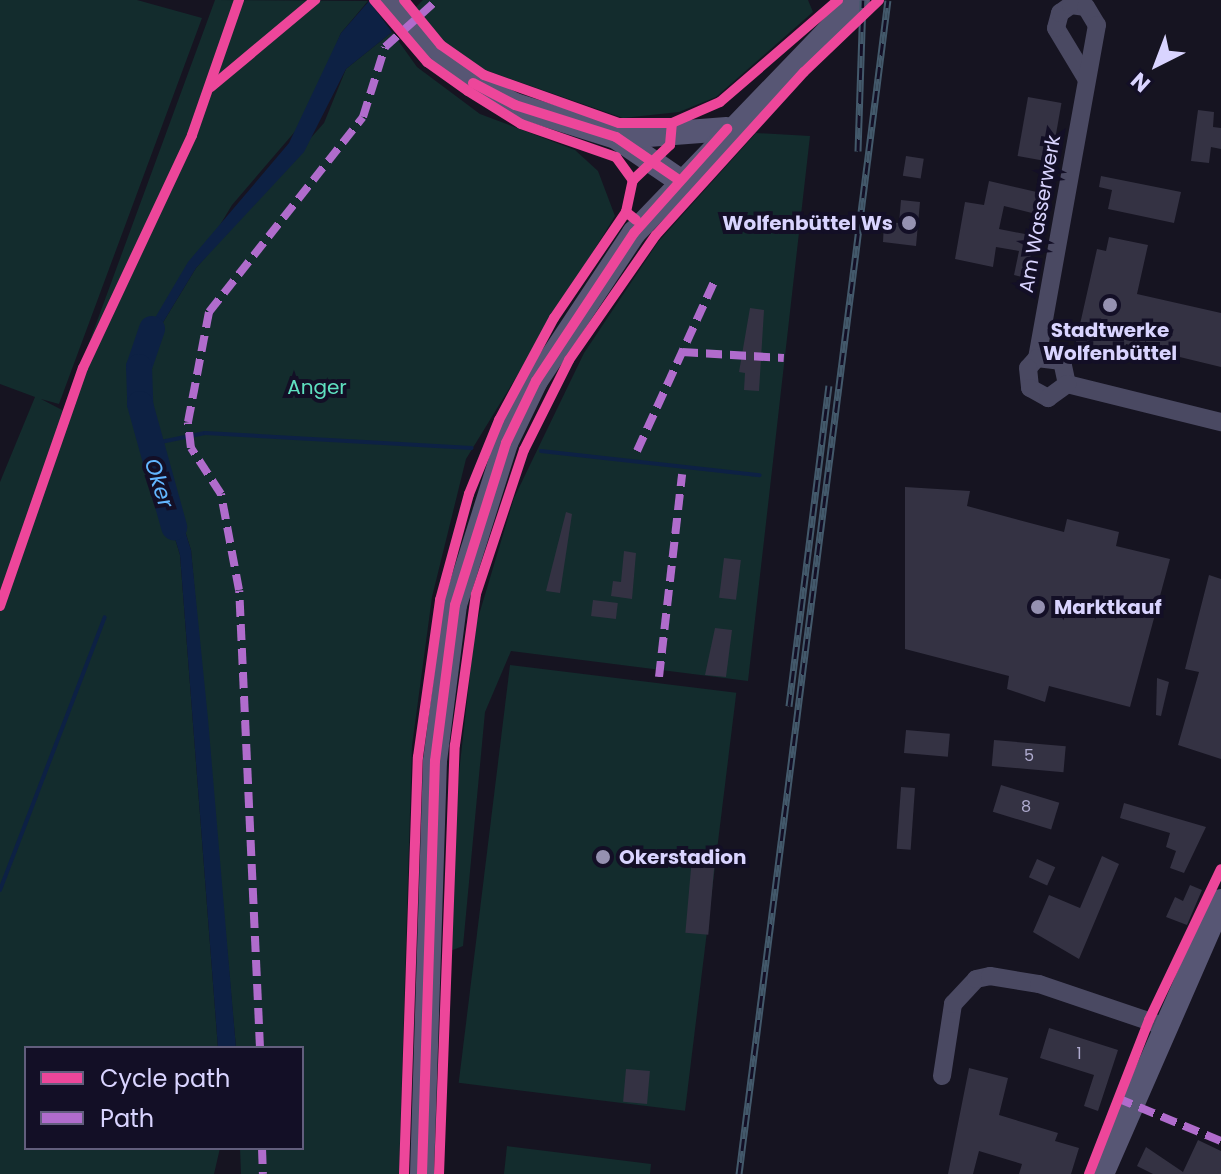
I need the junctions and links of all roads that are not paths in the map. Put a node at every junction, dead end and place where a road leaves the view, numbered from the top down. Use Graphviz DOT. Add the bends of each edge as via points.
graph roads {
  1 [pos="388,0"];
  2 [pos="858,0"];
  3 [pos="1086,78"];
  4 [pos="727,129"];
  5 [pos="616,137"];
  6 [pos="679,180"];
  7 [pos="1037,358"];
  8 [pos="1067,384"];
  9 [pos="1221,422"];
  10 [pos="1221,901"];
  11 [pos="1163,1026"];
  12 [pos="942,1076"];
  13 [pos="422,1174"];
  14 [pos="1102,1174"];
  1 -- 5 [label="street" via="433,53 515,105"];
  2 -- 4 [label="street"];
  3 -- 7 [label="street, Am Wasserwerk"];
  4 -- 5 [label="street"];
  4 -- 6 [label="street"];
  5 -- 6 [label="street"];
  6 -- 13 [label="street" via="596,283 536,381 506,443 455,605 435,761"];
  7 -- 8 [label="street" via="1062,361"];
  7 -- 8 [label="street, Am Wasserwerk" via="1028,368 1030,388 1048,398"];
  8 -- 9 [label="street, Am Wasserwerk"];
  10 -- 11 [label="street"];
  11 -- 12 [label="street" via="1039,984 990,976 976,979 953,1004"];
  11 -- 14 [label="street"];
}
